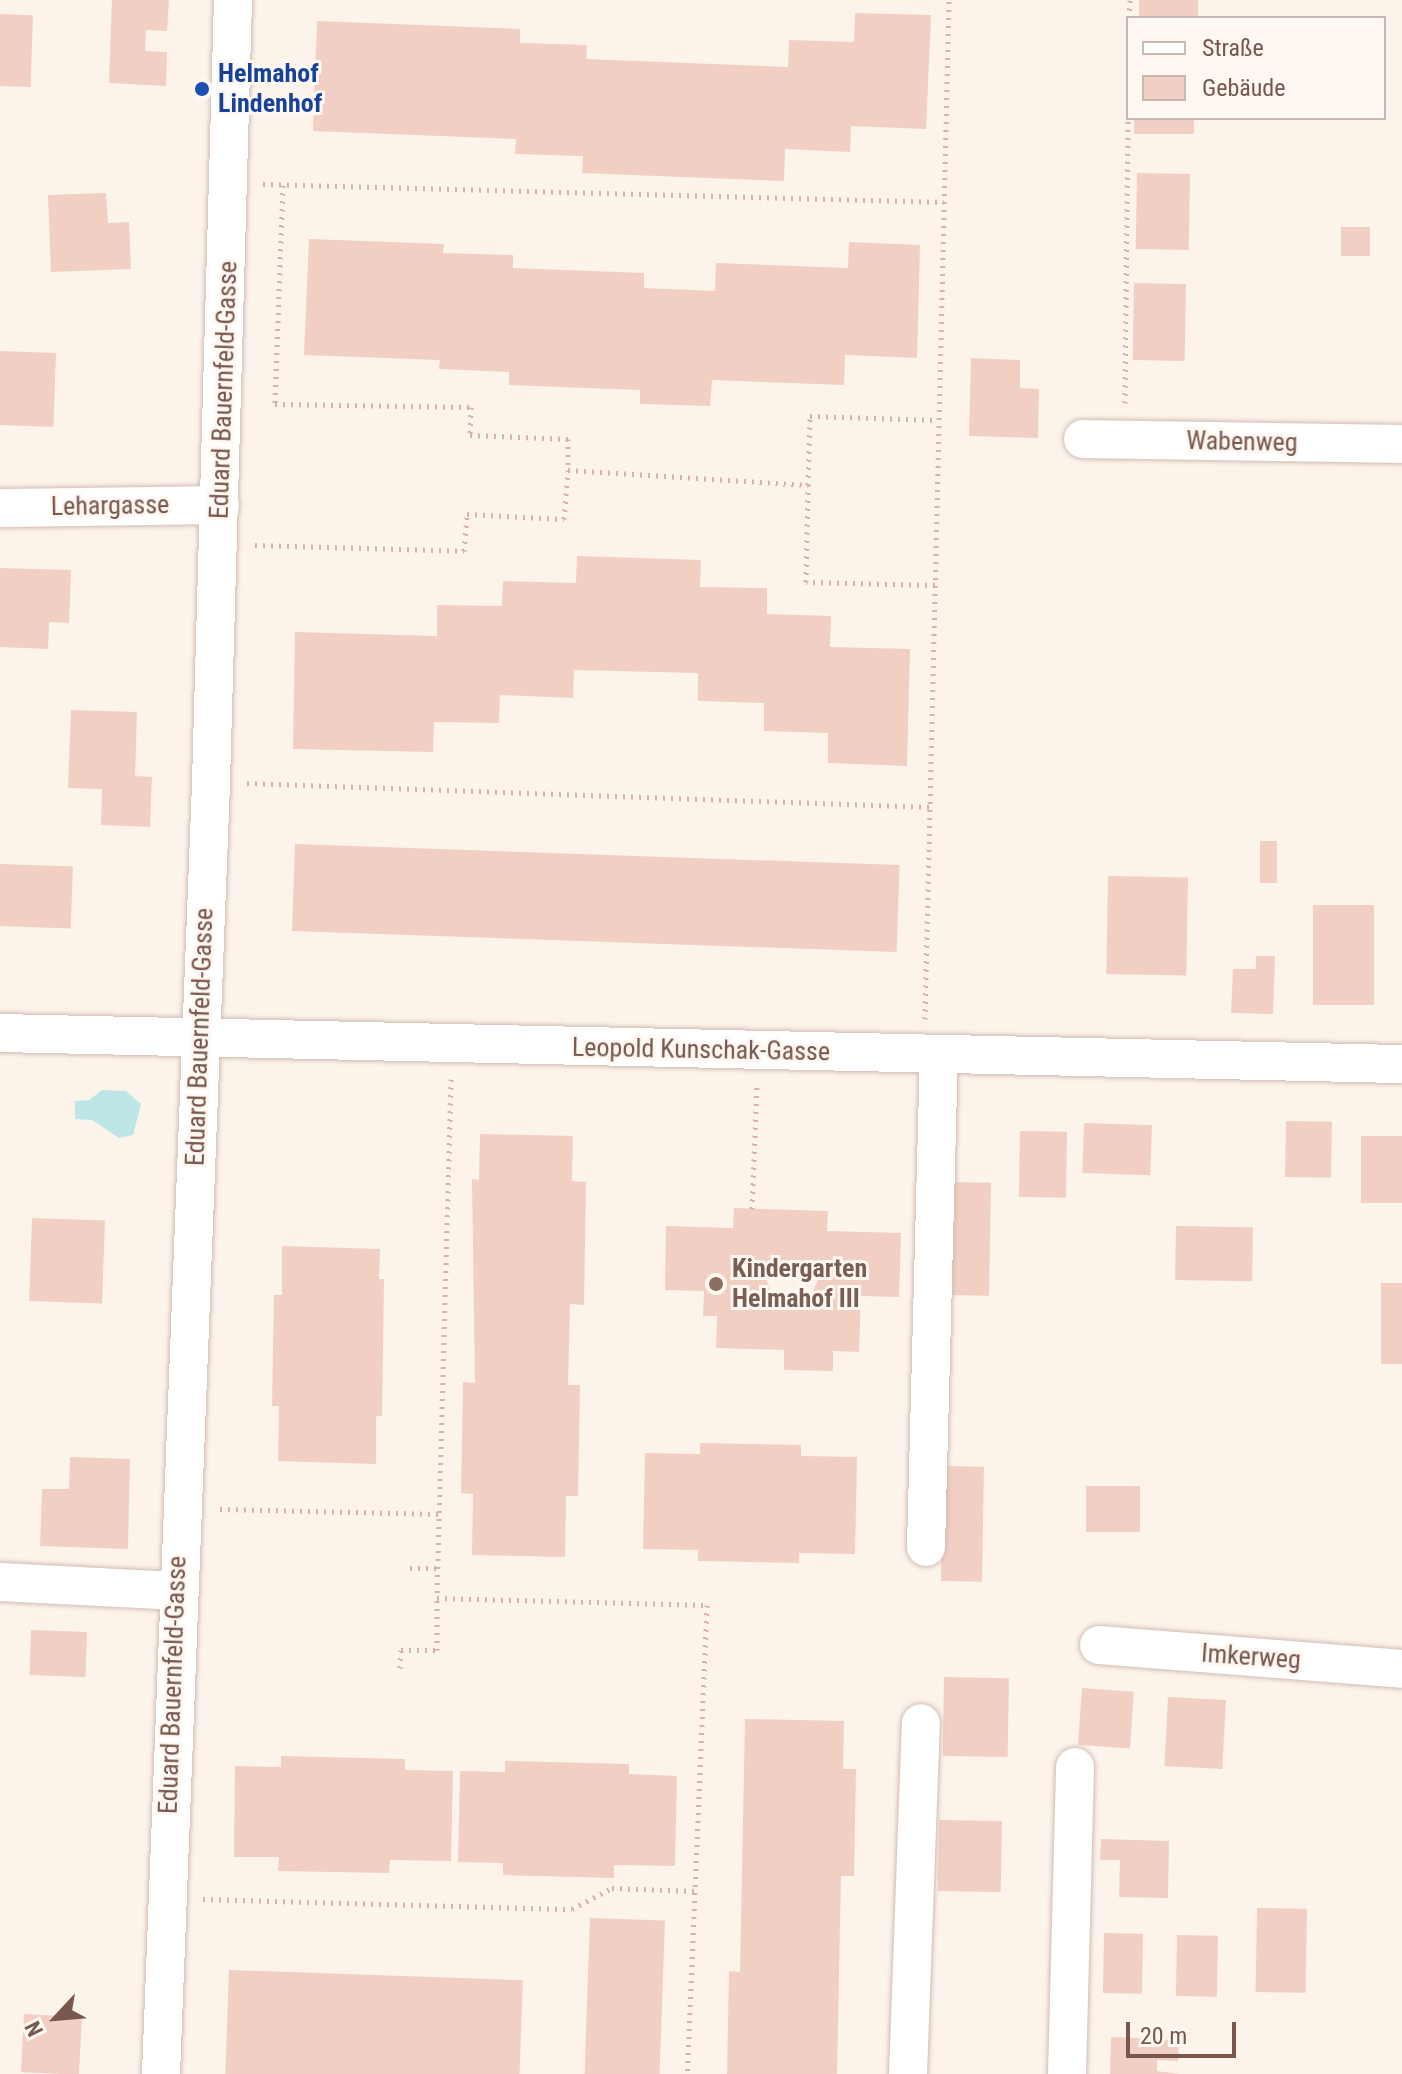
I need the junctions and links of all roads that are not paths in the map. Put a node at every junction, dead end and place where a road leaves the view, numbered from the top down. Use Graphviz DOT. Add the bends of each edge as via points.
graph roads {
  1 [pos="233,0"];
  2 [pos="1083,439"];
  3 [pos="1402,444"];
  4 [pos="220,505"];
  5 [pos="0,508"];
  6 [pos="0,1033"];
  7 [pos="200,1040"];
  8 [pos="931,1055"];
  9 [pos="1402,1064"];
  10 [pos="926,1547"];
  11 [pos="0,1582"];
  12 [pos="176,1591"];
  13 [pos="1099,1645"];
  14 [pos="1402,1669"];
  15 [pos="921,1723"];
  16 [pos="1075,1767"];
  17 [pos="161,2074"];
  18 [pos="908,2074"];
  19 [pos="1067,2074"];
  1 -- 4 [label="street, Eduard Bauernfeld-Gasse"];
  2 -- 3 [label="street, Wabenweg"];
  4 -- 5 [label="street, Lehargasse"];
  4 -- 7 [label="street, Eduard Bauernfeld-Gasse"];
  6 -- 7 [label="street, Leopold Kunschak-Gasse"];
  7 -- 8 [label="street, Leopold Kunschak-Gasse"];
  7 -- 12 [label="street, Eduard Bauernfeld-Gasse"];
  8 -- 9 [label="street, Leopold Kunschak-Gasse"];
  8 -- 10 [label="street"];
  11 -- 12 [label="street"];
  12 -- 17 [label="street, Eduard Bauernfeld-Gasse"];
  13 -- 14 [label="street, Imkerweg"];
  15 -- 18 [label="street"];
  16 -- 19 [label="street"];
}
